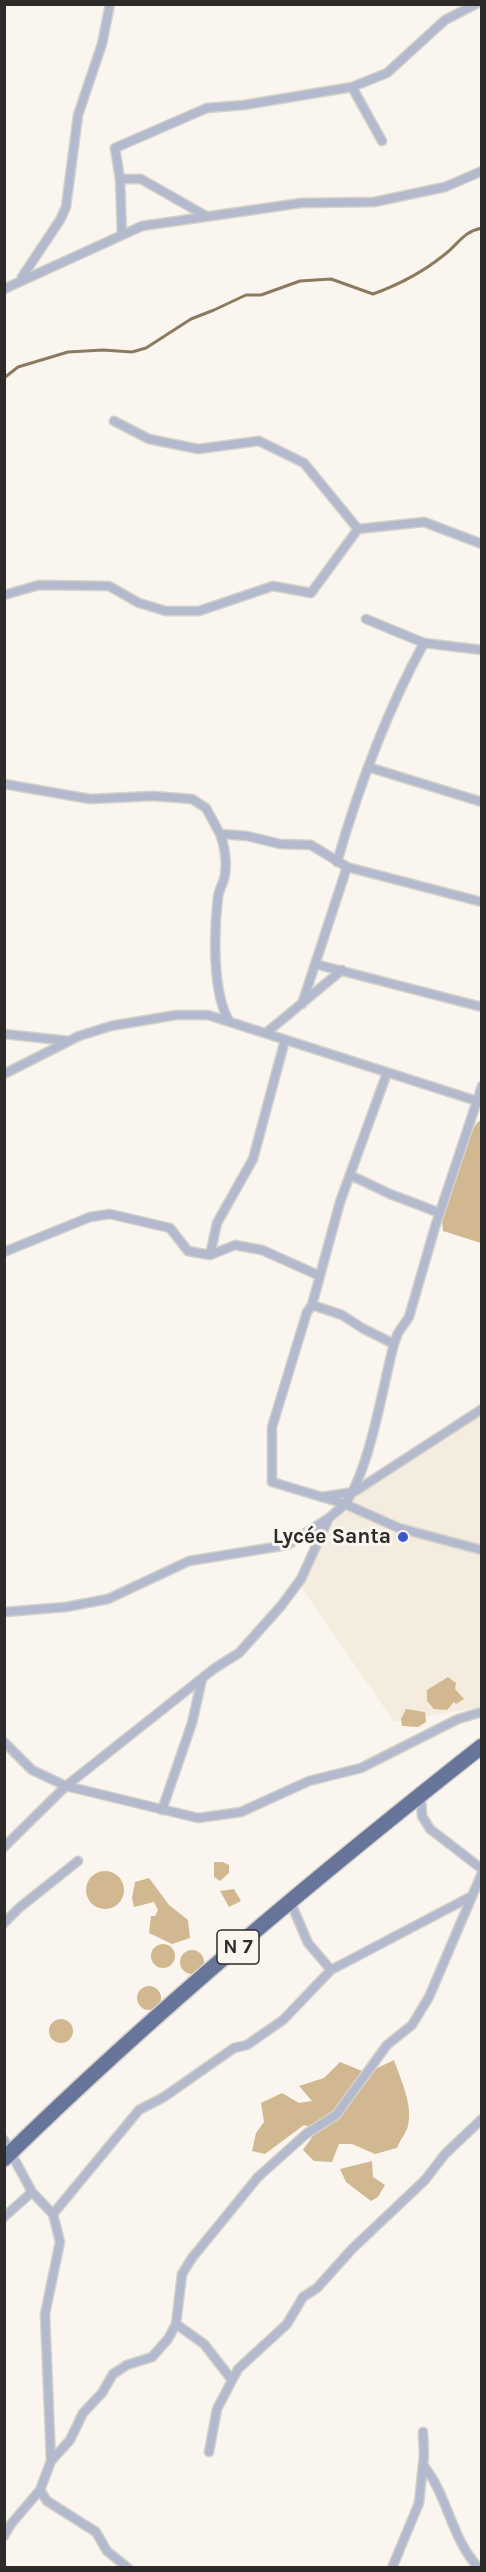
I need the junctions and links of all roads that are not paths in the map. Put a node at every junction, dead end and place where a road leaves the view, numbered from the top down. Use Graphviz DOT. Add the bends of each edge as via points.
graph roads {
  1 [pos="110,4"];
  2 [pos="476,4"];
  3 [pos="352,87"];
  4 [pos="382,141"];
  5 [pos="482,171"];
  6 [pos="120,179"];
  7 [pos="206,216"];
  8 [pos="122,235"];
  9 [pos="21,281"];
  10 [pos="4,290"];
  11 [pos="114,421"];
  12 [pos="358,529"];
  13 [pos="482,544"];
  14 [pos="4,595"];
  15 [pos="366,619"];
  16 [pos="424,643"];
  17 [pos="482,650"];
  18 [pos="368,766"];
  19 [pos="4,784"];
  20 [pos="482,802"];
  21 [pos="219,834"];
  22 [pos="337,862"];
  23 [pos="347,867"];
  24 [pos="482,902"];
  25 [pos="315,964"];
  26 [pos="342,970"];
  27 [pos="302,1004"];
  28 [pos="482,1006"];
  29 [pos="229,1021"];
  30 [pos="266,1032"];
  31 [pos="4,1034"];
  32 [pos="285,1040"];
  33 [pos="69,1041"];
  34 [pos="387,1073"];
  35 [pos="4,1074"];
  36 [pos="482,1086"];
  37 [pos="477,1101"];
  38 [pos="350,1175"];
  39 [pos="440,1213"];
  40 [pos="4,1252"];
  41 [pos="210,1255"];
  42 [pos="320,1276"];
  43 [pos="312,1305"];
  44 [pos="394,1344"];
  45 [pos="482,1409"];
  46 [pos="354,1492"];
  47 [pos="318,1497"];
  48 [pos="345,1504"];
  49 [pos="329,1518"];
  50 [pos="482,1550"];
  51 [pos="4,1612"];
  52 [pos="202,1679"];
  53 [pos="482,1712"];
  54 [pos="4,1742"];
  55 [pos="482,1746"];
  56 [pos="66,1786"];
  57 [pos="421,1795"];
  58 [pos="162,1810"];
  59 [pos="4,1847"];
  60 [pos="78,1861"];
  61 [pos="482,1869"];
  62 [pos="482,1874"];
  63 [pos="470,1897"];
  64 [pos="290,1901"];
  65 [pos="4,1923"];
  66 [pos="331,1970"];
  67 [pos="482,2119"];
  68 [pos="7,2150"];
  69 [pos="32,2192"];
  70 [pos="53,2214"];
  71 [pos="4,2217"];
  72 [pos="176,2324"];
  73 [pos="232,2380"];
  74 [pos="423,2432"];
  75 [pos="209,2452"];
  76 [pos="51,2461"];
  77 [pos="423,2465"];
  78 [pos="40,2490"];
  79 [pos="4,2536"];
  80 [pos="128,2568"];
  81 [pos="392,2568"];
  82 [pos="479,2568"];
  1 -- 9 [label="street" via="102,44 78,115 66,207"];
  2 -- 3 [label="street" via="445,20 387,73"];
  3 -- 4 [label="street"];
  3 -- 6 [label="street" via="207,108 115,148"];
  5 -- 7 [label="street" via="445,187 374,202 301,203"];
  6 -- 7 [label="street" via="141,179"];
  6 -- 8 [label="street"];
  7 -- 8 [label="street" via="142,226"];
  8 -- 9 [label="street"];
  9 -- 10 [label="street"];
  11 -- 12 [label="street" via="149,439 198,450 259,441 304,463"];
  12 -- 13 [label="street" via="424,522"];
  12 -- 14 [label="street" via="311,592 273,586 199,611 166,611 139,603 109,586 39,585"];
  15 -- 16 [label="street"];
  16 -- 17 [label="street"];
  16 -- 18 [label="street"];
  18 -- 20 [label="street"];
  18 -- 22 [label="street"];
  19 -- 21 [label="street" via="90,799 192,799 206,808"];
  21 -- 22 [label="street" via="311,845"];
  21 -- 29 [label="street" via="225,849 225,876 218,895 217,983 221,1008"];
  22 -- 23 [label="street"];
  23 -- 24 [label="street"];
  23 -- 25 [label="street"];
  25 -- 26 [label="street"];
  25 -- 27 [label="street"];
  26 -- 27 [label="street"];
  26 -- 28 [label="street"];
  27 -- 30 [label="street"];
  29 -- 30 [label="street"];
  29 -- 33 [label="street" via="208,1015 148,1019 111,1026"];
  30 -- 32 [label="street"];
  31 -- 33 [label="street"];
  32 -- 34 [label="street"];
  32 -- 41 [label="street" via="254,1159 217,1223"];
  33 -- 35 [label="street"];
  34 -- 37 [label="street"];
  34 -- 38 [label="street"];
  36 -- 37 [label="street"];
  37 -- 39 [label="street"];
  38 -- 39 [label="street"];
  38 -- 42 [label="street"];
  39 -- 44 [label="street" via="409,1317"];
  40 -- 41 [label="street" via="90,1217 110,1214 170,1228 188,1251"];
  41 -- 42 [label="street" via="236,1245 262,1250"];
  42 -- 43 [label="street"];
  43 -- 44 [label="street" via="342,1315"];
  43 -- 47 [label="street" via="272,1427 272,1482"];
  44 -- 46 [label="street"];
  45 -- 46 [label="street"];
  46 -- 47 [label="street"];
  46 -- 48 [label="street"];
  47 -- 48 [label="street"];
  48 -- 49 [label="street"];
  48 -- 50 [label="street" via="399,1528"];
  49 -- 51 [label="street" via="287,1545 189,1561 108,1599 66,1608"];
  49 -- 52 [label="street" via="302,1579 281,1606 239,1653"];
  52 -- 56 [label="street"];
  52 -- 58 [label="street" via="192,1723"];
  53 -- 58 [label="street" via="458,1719 361,1768 309,1781 241,1812 198,1818"];
  54 -- 56 [label="street" via="32,1770"];
  55 -- 57 [label="highway, N 7"];
  56 -- 58 [label="street"];
  56 -- 59 [label="street"];
  57 -- 61 [label="street" via="423,1816 430,1829"];
  57 -- 64 [label="highway, N 7"];
  60 -- 65 [label="street"];
  62 -- 63 [label="street"];
  63 -- 66 [label="street"];
  63 -- 72 [label="street" via="448,1956 412,2025 387,2045 336,2115 306,2134 258,2177 192,2258 182,2274"];
  64 -- 66 [label="street" via="308,1943"];
  64 -- 68 [label="highway, N 7"];
  66 -- 70 [label="street" via="283,2020 139,2110"];
  67 -- 73 [label="street" via="317,2288 303,2297 287,2324 238,2369"];
  68 -- 69 [label="street"];
  69 -- 70 [label="street"];
  69 -- 71 [label="street"];
  70 -- 76 [label="street" via="60,2242 45,2314"];
  72 -- 73 [label="street" via="204,2344"];
  72 -- 76 [label="street" via="152,2357 113,2374"];
  73 -- 75 [label="street" via="217,2409"];
  74 -- 77 [label="street"];
  76 -- 78 [label="street"];
  77 -- 81 [label="street" via="419,2503"];
  77 -- 82 [label="street" via="434,2478 454,2528"];
  78 -- 79 [label="street"];
  78 -- 80 [label="street" via="47,2501 96,2532 106,2551"];
}
